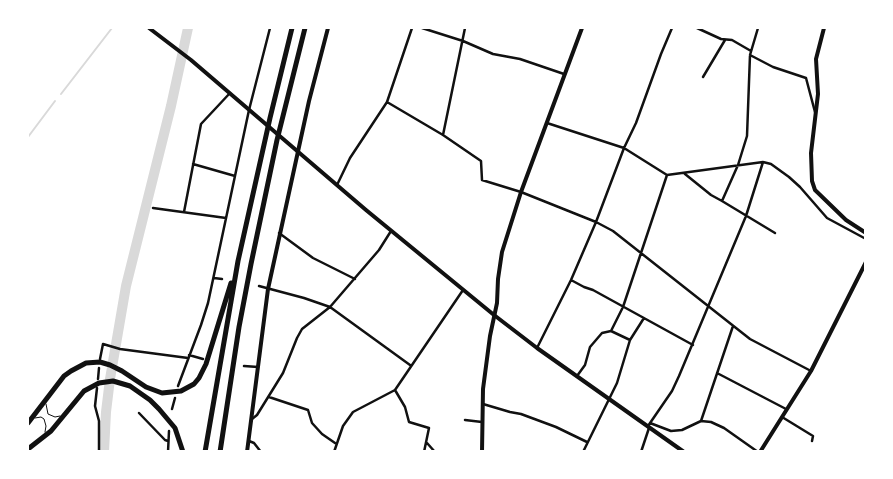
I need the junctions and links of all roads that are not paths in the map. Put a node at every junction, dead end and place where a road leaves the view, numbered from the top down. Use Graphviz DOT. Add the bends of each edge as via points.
graph roads {
  1 [pos="149,28"];
  2 [pos="270,28"];
  3 [pos="292,28"];
  4 [pos="305,28"];
  5 [pos="328,28"];
  6 [pos="412,28"];
  7 [pos="422,28"];
  8 [pos="465,28"];
  9 [pos="582,28"];
  10 [pos="672,28"];
  11 [pos="697,28"];
  12 [pos="758,28"];
  13 [pos="824,28"];
  14 [pos="725,39"];
  15 [pos="463,41"];
  16 [pos="750,53"];
  17 [pos="564,74"];
  18 [pos="703,77"];
  19 [pos="230,93"];
  20 [pos="386,102"];
  21 [pos="249,110"];
  22 [pos="816,114"];
  23 [pos="546,123"];
  24 [pos="443,135"];
  25 [pos="624,148"];
  26 [pos="298,151"];
  27 [pos="764,162"];
  28 [pos="193,164"];
  29 [pos="738,166"];
  30 [pos="684,173"];
  31 [pos="668,175"];
  32 [pos="235,176"];
  33 [pos="337,186"];
  34 [pos="521,192"];
  35 [pos="722,201"];
  36 [pos="153,208"];
  37 [pos="184,212"];
  38 [pos="746,216"];
  39 [pos="226,218"];
  40 [pos="596,222"];
  41 [pos="391,230"];
  42 [pos="279,233"];
  43 [pos="775,233"];
  44 [pos="866,233"];
  45 [pos="866,239"];
  46 [pos="641,252"];
  47 [pos="238,261"];
  48 [pos="866,262"];
  49 [pos="214,278"];
  50 [pos="222,279"];
  51 [pos="355,279"];
  52 [pos="571,280"];
  53 [pos="259,286"];
  54 [pos="268,289"];
  55 [pos="463,290"];
  56 [pos="707,306"];
  57 [pos="330,307"];
  58 [pos="623,307"];
  59 [pos="494,315"];
  60 [pos="644,318"];
  61 [pos="733,326"];
  62 [pos="611,332"];
  63 [pos="630,340"];
  64 [pos="693,345"];
  65 [pos="537,348"];
  66 [pos="189,357"];
  67 [pos="203,359"];
  68 [pos="100,363"];
  69 [pos="244,366"];
  70 [pos="410,366"];
  71 [pos="258,367"];
  72 [pos="810,371"];
  73 [pos="717,373"];
  74 [pos="577,376"];
  75 [pos="98,383"];
  76 [pos="178,386"];
  77 [pos="395,390"];
  78 [pos="46,397"];
  79 [pos="268,397"];
  80 [pos="175,398"];
  81 [pos="610,398"];
  82 [pos="484,404"];
  83 [pos="172,409"];
  84 [pos="786,409"];
  85 [pos="139,413"];
  86 [pos="63,414"];
  87 [pos="782,417"];
  88 [pos="251,420"];
  89 [pos="465,420"];
  90 [pos="701,420"];
  91 [pos="28,422"];
  92 [pos="483,422"];
  93 [pos="649,425"];
  94 [pos="169,431"];
  95 [pos="44,437"];
  96 [pos="812,440"];
  97 [pos="168,441"];
  98 [pos="249,441"];
  99 [pos="587,442"];
  100 [pos="336,443"];
  101 [pos="427,443"];
  102 [pos="28,449"];
  103 [pos="99,452"];
  104 [pos="168,452"];
  105 [pos="183,452"];
  106 [pos="205,452"];
  107 [pos="220,452"];
  108 [pos="247,452"];
  109 [pos="261,452"];
  110 [pos="334,452"];
  111 [pos="424,452"];
  112 [pos="434,452"];
  113 [pos="482,452"];
  114 [pos="583,452"];
  115 [pos="642,452"];
  116 [pos="684,452"];
  117 [pos="759,452"];
  1 -- 19 [label="street"];
  2 -- 21 [label="street"];
  3 -- 47 [label="highway"];
  4 -- 107 [label="highway" via="277,140 239,327"];
  5 -- 26 [label="street"];
  6 -- 20 [label="street"];
  7 -- 15 [label="street"];
  8 -- 15 [label="street"];
  9 -- 17 [label="street"];
  10 -- 25 [label="street"];
  11 -- 14 [label="street"];
  12 -- 16 [label="street"];
  13 -- 22 [label="street" via="816,59"];
  14 -- 16 [label="street" via="732,40"];
  14 -- 18 [label="street"];
  15 -- 17 [label="street" via="493,54 520,59"];
  15 -- 24 [label="street"];
  16 -- 22 [label="street" via="774,67 806,78"];
  16 -- 29 [label="street" via="747,136"];
  17 -- 23 [label="street"];
  19 -- 21 [label="street"];
  19 -- 28 [label="street" via="201,124"];
  20 -- 24 [label="street"];
  20 -- 33 [label="street" via="350,158"];
  21 -- 26 [label="street"];
  21 -- 32 [label="street"];
  22 -- 44 [label="street" via="811,153 815,190 846,220"];
  23 -- 25 [label="street"];
  23 -- 34 [label="street"];
  24 -- 34 [label="street" via="481,161 482,180"];
  25 -- 31 [label="street"];
  25 -- 40 [label="street"];
  26 -- 33 [label="street"];
  26 -- 42 [label="street"];
  27 -- 29 [label="street"];
  27 -- 38 [label="street"];
  27 -- 45 [label="street" via="789,177 827,218"];
  28 -- 32 [label="street"];
  28 -- 37 [label="street"];
  29 -- 30 [label="street"];
  29 -- 35 [label="street"];
  30 -- 31 [label="street"];
  30 -- 35 [label="street"];
  31 -- 46 [label="street"];
  32 -- 39 [label="street"];
  33 -- 41 [label="street"];
  34 -- 40 [label="street"];
  34 -- 59 [label="street" via="502,252"];
  35 -- 38 [label="street"];
  36 -- 37 [label="street"];
  37 -- 39 [label="street"];
  38 -- 43 [label="street"];
  38 -- 56 [label="street"];
  39 -- 49 [label="street"];
  40 -- 46 [label="street"];
  40 -- 52 [label="street"];
  41 -- 51 [label="street"];
  41 -- 55 [label="street"];
  42 -- 51 [label="street" via="313,258"];
  42 -- 54 [label="street"];
  46 -- 56 [label="street"];
  46 -- 58 [label="street"];
  47 -- 68 [label="highway" via="206,364 194,384 181,391 162,393"];
  47 -- 106 [label="highway"];
  48 -- 72 [label="street"];
  49 -- 50 [label="street"];
  49 -- 66 [label="street"];
  51 -- 57 [label="street"];
  52 -- 58 [label="street"];
  52 -- 65 [label="street"];
  53 -- 54 [label="street"];
  54 -- 57 [label="street"];
  54 -- 71 [label="street"];
  55 -- 59 [label="street"];
  55 -- 70 [label="street"];
  56 -- 61 [label="street"];
  56 -- 64 [label="street"];
  57 -- 70 [label="street"];
  57 -- 79 [label="street" via="302,329 283,373"];
  58 -- 60 [label="street"];
  58 -- 62 [label="street"];
  59 -- 65 [label="street"];
  59 -- 82 [label="street" via="483,389"];
  60 -- 63 [label="street"];
  60 -- 64 [label="street"];
  61 -- 72 [label="street" via="750,339"];
  61 -- 73 [label="street"];
  62 -- 63 [label="street"];
  62 -- 74 [label="street" via="602,332 590,347 585,365"];
  63 -- 81 [label="street"];
  64 -- 93 [label="street" via="672,391"];
  65 -- 74 [label="street"];
  66 -- 67 [label="street"];
  66 -- 68 [label="street" via="103,344"];
  66 -- 76 [label="street"];
  68 -- 75 [label="street"];
  68 -- 78 [label="highway" via="86,364 71,371"];
  69 -- 71 [label="street"];
  70 -- 77 [label="street"];
  71 -- 88 [label="street"];
  72 -- 84 [label="street"];
  73 -- 84 [label="street"];
  73 -- 90 [label="street"];
  74 -- 81 [label="street"];
  75 -- 86 [label="highway" via="84,391"];
  75 -- 103 [label="street" via="95,406"];
  75 -- 105 [label="highway" via="120,382 140,392 168,418"];
  77 -- 100 [label="street" via="353,412"];
  77 -- 101 [label="street" via="409,422 429,428"];
  78 -- 86 [label="lane" via="48,414 54,417"];
  78 -- 91 [label="highway"];
  79 -- 88 [label="street"];
  79 -- 100 [label="street" via="308,410 312,423"];
  80 -- 83 [label="street"];
  81 -- 93 [label="street"];
  81 -- 99 [label="street"];
  82 -- 92 [label="street"];
  82 -- 99 [label="street" via="521,414"];
  84 -- 87 [label="street"];
  85 -- 97 [label="street"];
  86 -- 95 [label="highway"];
  87 -- 96 [label="street" via="813,436"];
  87 -- 117 [label="street"];
  88 -- 98 [label="street"];
  89 -- 92 [label="street"];
  90 -- 93 [label="street" via="682,430 671,431"];
  90 -- 117 [label="street" via="724,428"];
  91 -- 95 [label="lane" via="37,417 44,419"];
  92 -- 113 [label="street"];
  93 -- 115 [label="street"];
  93 -- 116 [label="street"];
  94 -- 97 [label="street"];
  95 -- 102 [label="highway"];
  97 -- 104 [label="street"];
  98 -- 108 [label="street"];
  98 -- 109 [label="street"];
  99 -- 114 [label="street"];
  100 -- 110 [label="street"];
  101 -- 111 [label="street"];
  101 -- 112 [label="street"];
}
